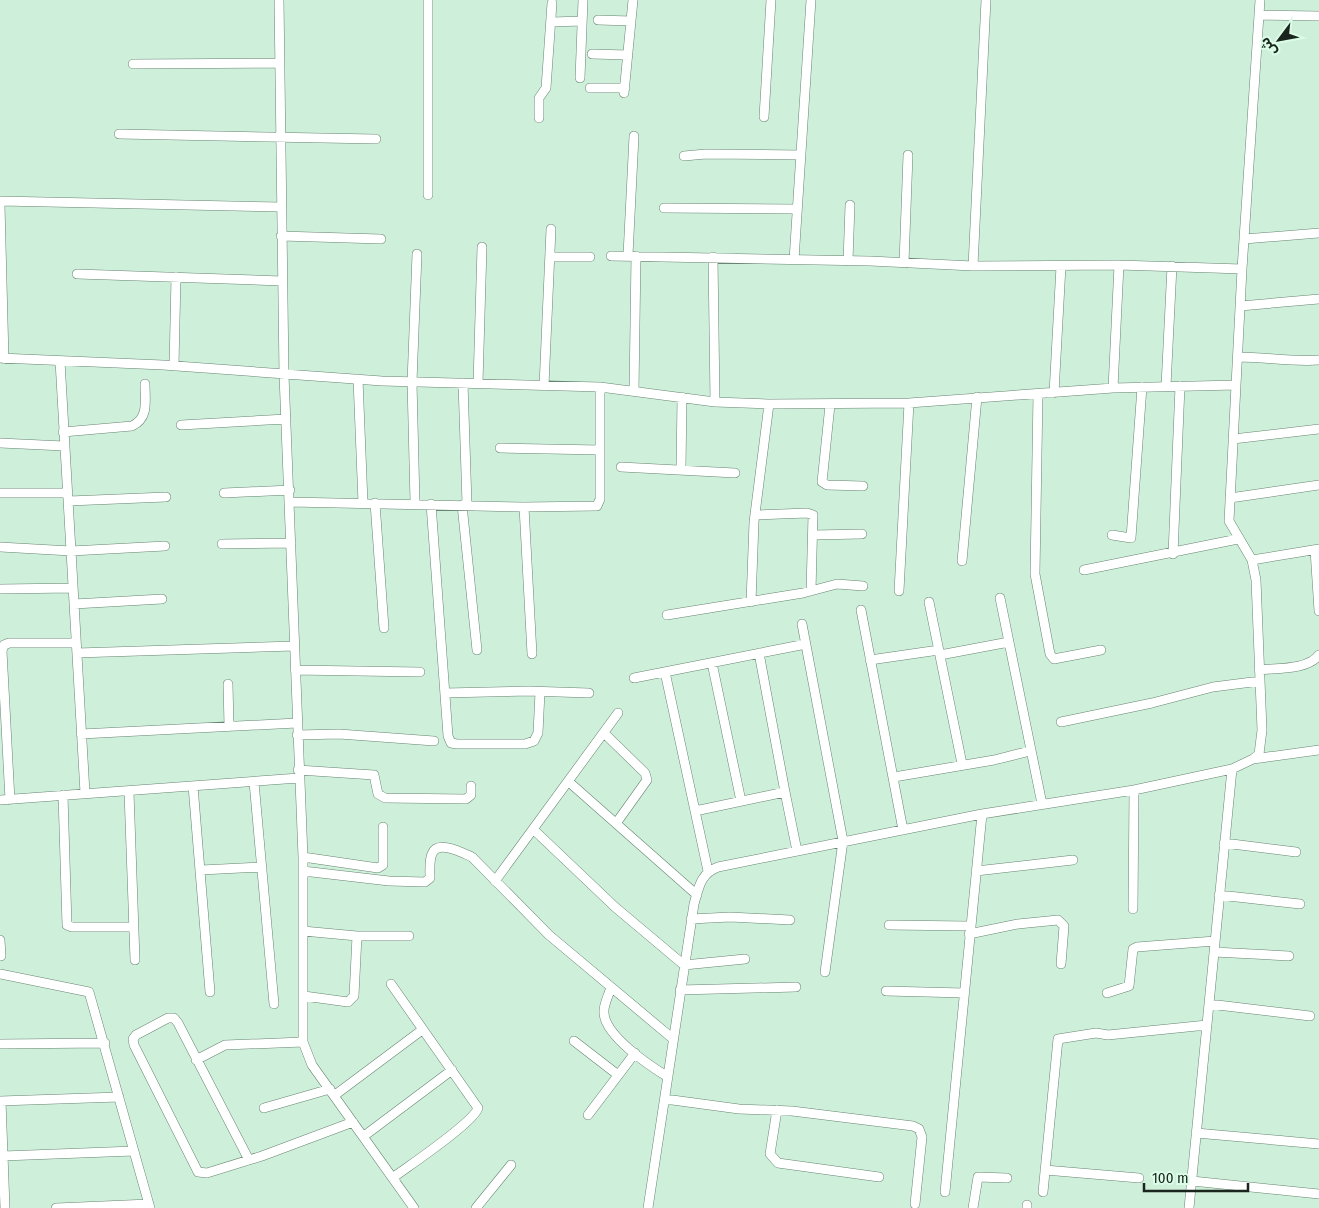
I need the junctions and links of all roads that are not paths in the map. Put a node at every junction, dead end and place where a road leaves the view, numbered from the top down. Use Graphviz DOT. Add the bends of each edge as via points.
graph roads {
  1 [pos="279,0"];
  2 [pos="428,0"];
  3 [pos="583,0"];
  4 [pos="633,0"];
  5 [pos="771,0"];
  6 [pos="811,0"];
  7 [pos="986,0"];
  8 [pos="1260,0"];
  9 [pos="552,3"];
  10 [pos="1259,14"];
  11 [pos="1319,16"];
  12 [pos="598,20"];
  13 [pos="631,20"];
  14 [pos="582,21"];
  15 [pos="552,22"];
  16 [pos="592,54"];
  17 [pos="628,55"];
  18 [pos="280,63"];
  19 [pos="133,64"];
  20 [pos="580,78"];
  21 [pos="590,88"];
  22 [pos="764,117"];
  23 [pos="539,118"];
  24 [pos="119,134"];
  25 [pos="634,136"];
  26 [pos="282,138"];
  27 [pos="376,139"];
  28 [pos="801,154"];
  29 [pos="908,155"];
  30 [pos="684,156"];
  31 [pos="428,196"];
  32 [pos="0,201"];
  33 [pos="0,205"];
  34 [pos="850,205"];
  35 [pos="281,207"];
  36 [pos="664,208"];
  37 [pos="797,209"];
  38 [pos="552,229"];
  39 [pos="1319,232"];
  40 [pos="281,236"];
  41 [pos="381,239"];
  42 [pos="1244,239"];
  43 [pos="482,247"];
  44 [pos="417,254"];
  45 [pos="611,256"];
  46 [pos="632,256"];
  47 [pos="550,257"];
  48 [pos="590,257"];
  49 [pos="713,257"];
  50 [pos="794,260"];
  51 [pos="848,261"];
  52 [pos="904,263"];
  53 [pos="973,266"];
  54 [pos="1061,266"];
  55 [pos="1119,266"];
  56 [pos="1172,266"];
  57 [pos="1242,269"];
  58 [pos="77,274"];
  59 [pos="176,277"];
  60 [pos="282,281"];
  61 [pos="1319,299"];
  62 [pos="1240,306"];
  63 [pos="1238,357"];
  64 [pos="2,358"];
  65 [pos="1319,360"];
  66 [pos="60,361"];
  67 [pos="174,366"];
  68 [pos="284,375"];
  69 [pos="358,379"];
  70 [pos="412,382"];
  71 [pos="463,383"];
  72 [pos="145,384"];
  73 [pos="478,384"];
  74 [pos="544,386"];
  75 [pos="1166,386"];
  76 [pos="1180,386"];
  77 [pos="1236,386"];
  78 [pos="600,387"];
  79 [pos="1142,387"];
  80 [pos="1113,388"];
  81 [pos="634,391"];
  82 [pos="1054,393"];
  83 [pos="1038,394"];
  84 [pos="977,397"];
  85 [pos="682,398"];
  86 [pos="715,402"];
  87 [pos="909,403"];
  88 [pos="768,404"];
  89 [pos="830,405"];
  90 [pos="286,419"];
  91 [pos="181,425"];
  92 [pos="1319,429"];
  93 [pos="63,432"];
  94 [pos="1233,439"];
  95 [pos="0,443"];
  96 [pos="64,446"];
  97 [pos="500,448"];
  98 [pos="600,450"];
  99 [pos="621,467"];
  100 [pos="681,469"];
  101 [pos="735,473"];
  102 [pos="1319,485"];
  103 [pos="863,486"];
  104 [pos="290,490"];
  105 [pos="0,493"];
  106 [pos="224,493"];
  107 [pos="68,497"];
  108 [pos="166,497"];
  109 [pos="1230,498"];
  110 [pos="290,502"];
  111 [pos="363,503"];
  112 [pos="375,503"];
  113 [pos="414,503"];
  114 [pos="431,504"];
  115 [pos="465,504"];
  116 [pos="524,507"];
  117 [pos="755,515"];
  118 [pos="862,534"];
  119 [pos="813,535"];
  120 [pos="1112,535"];
  121 [pos="1238,539"];
  122 [pos="291,543"];
  123 [pos="222,544"];
  124 [pos="165,546"];
  125 [pos="0,547"];
  126 [pos="1317,549"];
  127 [pos="71,551"];
  128 [pos="1172,554"];
  129 [pos="1252,560"];
  130 [pos="962,561"];
  131 [pos="1084,570"];
  132 [pos="863,586"];
  133 [pos="73,588"];
  134 [pos="0,589"];
  135 [pos="811,591"];
  136 [pos="899,591"];
  137 [pos="1000,598"];
  138 [pos="162,599"];
  139 [pos="751,602"];
  140 [pos="929,602"];
  141 [pos="74,604"];
  142 [pos="861,610"];
  143 [pos="1319,611"];
  144 [pos="666,615"];
  145 [pos="802,624"];
  146 [pos="384,628"];
  147 [pos="1009,642"];
  148 [pos="4,643"];
  149 [pos="76,643"];
  150 [pos="806,644"];
  151 [pos="294,646"];
  152 [pos="477,650"];
  153 [pos="1101,650"];
  154 [pos="77,653"];
  155 [pos="759,653"];
  156 [pos="939,653"];
  157 [pos="532,654"];
  158 [pos="1319,655"];
  159 [pos="870,660"];
  160 [pos="712,663"];
  161 [pos="295,670"];
  162 [pos="1259,670"];
  163 [pos="420,672"];
  164 [pos="666,672"];
  165 [pos="634,678"];
  166 [pos="1260,681"];
  167 [pos="228,684"];
  168 [pos="540,692"];
  169 [pos="445,693"];
  170 [pos="589,693"];
  171 [pos="618,712"];
  172 [pos="1061,722"];
  173 [pos="297,723"];
  174 [pos="229,726"];
  175 [pos="604,732"];
  176 [pos="81,734"];
  177 [pos="297,735"];
  178 [pos="434,741"];
  179 [pos="1319,750"];
  180 [pos="1030,751"];
  181 [pos="1253,759"];
  182 [pos="962,764"];
  183 [pos="1232,769"];
  184 [pos="298,774"];
  185 [pos="894,777"];
  186 [pos="254,782"];
  187 [pos="569,782"];
  188 [pos="193,786"];
  189 [pos="471,786"];
  190 [pos="1134,790"];
  191 [pos="129,792"];
  192 [pos="785,792"];
  193 [pos="85,794"];
  194 [pos="63,795"];
  195 [pos="0,800"];
  196 [pos="10,800"];
  197 [pos="741,801"];
  198 [pos="1042,804"];
  199 [pos="695,811"];
  200 [pos="982,814"];
  201 [pos="617,822"];
  202 [pos="383,827"];
  203 [pos="534,830"];
  204 [pos="904,830"];
  205 [pos="843,841"];
  206 [pos="1224,844"];
  207 [pos="797,851"];
  208 [pos="1296,852"];
  209 [pos="303,857"];
  210 [pos="1073,860"];
  211 [pos="262,867"];
  212 [pos="201,870"];
  213 [pos="303,871"];
  214 [pos="708,871"];
  215 [pos="976,871"];
  216 [pos="495,881"];
  217 [pos="697,895"];
  218 [pos="1219,895"];
  219 [pos="1300,904"];
  220 [pos="1133,909"];
  221 [pos="691,919"];
  222 [pos="790,920"];
  223 [pos="889,925"];
  224 [pos="133,927"];
  225 [pos="969,930"];
  226 [pos="303,931"];
  227 [pos="357,936"];
  228 [pos="409,936"];
  229 [pos="0,940"];
  230 [pos="1214,941"];
  231 [pos="1214,952"];
  232 [pos="1,956"];
  233 [pos="1288,956"];
  234 [pos="745,959"];
  235 [pos="135,960"];
  236 [pos="1061,964"];
  237 [pos="684,965"];
  238 [pos="825,972"];
  239 [pos="0,974"];
  240 [pos="391,984"];
  241 [pos="611,987"];
  242 [pos="796,987"];
  243 [pos="680,990"];
  244 [pos="886,990"];
  245 [pos="210,992"];
  246 [pos="964,993"];
  247 [pos="1107,993"];
  248 [pos="304,996"];
  249 [pos="274,1004"];
  250 [pos="1209,1004"];
  251 [pos="1310,1016"];
  252 [pos="1207,1025"];
  253 [pos="422,1030"];
  254 [pos="672,1038"];
  255 [pos="574,1040"];
  256 [pos="304,1042"];
  257 [pos="104,1043"];
  258 [pos="0,1044"];
  259 [pos="634,1053"];
  260 [pos="196,1060"];
  261 [pos="452,1070"];
  262 [pos="618,1075"];
  263 [pos="668,1077"];
  264 [pos="332,1092"];
  265 [pos="119,1097"];
  266 [pos="665,1099"];
  267 [pos="0,1101"];
  268 [pos="264,1108"];
  269 [pos="777,1110"];
  270 [pos="588,1115"];
  271 [pos="353,1122"];
  272 [pos="1196,1133"];
  273 [pos="364,1136"];
  274 [pos="1319,1144"];
  275 [pos="134,1151"];
  276 [pos="3,1156"];
  277 [pos="249,1160"];
  278 [pos="511,1165"];
  279 [pos="1045,1170"];
  280 [pos="394,1177"];
  281 [pos="880,1177"];
  282 [pos="1007,1178"];
  283 [pos="1140,1178"];
  284 [pos="1192,1180"];
  285 [pos="945,1192"];
  286 [pos="1043,1192"];
  287 [pos="1319,1194"];
  288 [pos="915,1204"];
  289 [pos="150,1206"];
  290 [pos="116,1207"];
  291 [pos="476,1207"];
  292 [pos="4,1208"];
  293 [pos="56,1208"];
  294 [pos="63,1208"];
  295 [pos="414,1208"];
  296 [pos="648,1208"];
  297 [pos="973,1208"];
  298 [pos="1189,1208"];
  1 -- 18 [label="street"];
  2 -- 31 [label="street"];
  3 -- 14 [label="street"];
  4 -- 13 [label="street"];
  5 -- 22 [label="street"];
  6 -- 28 [label="street"];
  7 -- 53 [label="street"];
  8 -- 10 [label="street"];
  9 -- 15 [label="street"];
  10 -- 11 [label="street"];
  10 -- 42 [label="street"];
  12 -- 13 [label="street"];
  13 -- 17 [label="street"];
  14 -- 15 [label="street"];
  14 -- 20 [label="street"];
  15 -- 23 [label="street" via="546,88 539,98"];
  16 -- 17 [label="street"];
  17 -- 21 [label="street" via="625,91"];
  18 -- 19 [label="street"];
  18 -- 26 [label="street"];
  24 -- 26 [label="street"];
  25 -- 46 [label="street"];
  26 -- 27 [label="street"];
  26 -- 35 [label="street"];
  28 -- 30 [label="street"];
  28 -- 37 [label="street"];
  29 -- 52 [label="street"];
  32 -- 35 [label="street"];
  33 -- 64 [label="street"];
  34 -- 51 [label="street"];
  35 -- 40 [label="street"];
  36 -- 37 [label="street"];
  37 -- 50 [label="street"];
  38 -- 47 [label="street"];
  39 -- 42 [label="street"];
  40 -- 41 [label="street"];
  40 -- 60 [label="street"];
  42 -- 57 [label="street"];
  43 -- 73 [label="street"];
  44 -- 70 [label="street"];
  45 -- 46 [label="street"];
  46 -- 49 [label="street"];
  46 -- 81 [label="street"];
  47 -- 48 [label="street"];
  47 -- 74 [label="street"];
  49 -- 50 [label="street"];
  49 -- 86 [label="street"];
  50 -- 51 [label="street"];
  51 -- 52 [label="street"];
  52 -- 53 [label="street"];
  53 -- 54 [label="street"];
  54 -- 55 [label="street"];
  54 -- 82 [label="street"];
  55 -- 56 [label="street"];
  55 -- 80 [label="street"];
  56 -- 57 [label="street"];
  56 -- 75 [label="street"];
  57 -- 62 [label="street"];
  58 -- 59 [label="street"];
  59 -- 60 [label="street"];
  59 -- 67 [label="street"];
  60 -- 68 [label="street"];
  61 -- 62 [label="street"];
  62 -- 63 [label="street"];
  63 -- 65 [label="street" via="1270,356 1293,362"];
  63 -- 77 [label="street"];
  64 -- 66 [label="street"];
  66 -- 67 [label="street"];
  66 -- 93 [label="street"];
  67 -- 68 [label="street"];
  68 -- 69 [label="street"];
  68 -- 90 [label="street"];
  69 -- 70 [label="street"];
  69 -- 111 [label="street"];
  70 -- 71 [label="street"];
  70 -- 113 [label="street"];
  71 -- 73 [label="street"];
  71 -- 115 [label="street"];
  72 -- 93 [label="street" via="141,422 132,426"];
  73 -- 74 [label="street"];
  74 -- 78 [label="street"];
  75 -- 76 [label="street"];
  75 -- 79 [label="street"];
  76 -- 77 [label="street"];
  76 -- 128 [label="street"];
  77 -- 94 [label="street"];
  78 -- 81 [label="street"];
  78 -- 98 [label="street"];
  79 -- 80 [label="street"];
  79 -- 120 [label="street" via="1131,538"];
  80 -- 82 [label="street"];
  81 -- 85 [label="street"];
  82 -- 83 [label="street"];
  83 -- 84 [label="street"];
  83 -- 153 [label="street" via="1034,574 1050,654 1054,659"];
  84 -- 87 [label="street"];
  84 -- 130 [label="street"];
  85 -- 86 [label="street"];
  85 -- 100 [label="street"];
  86 -- 88 [label="street"];
  87 -- 89 [label="street"];
  87 -- 136 [label="street"];
  88 -- 89 [label="street"];
  88 -- 117 [label="street"];
  89 -- 103 [label="street" via="822,482"];
  90 -- 91 [label="street"];
  90 -- 104 [label="street"];
  92 -- 94 [label="street"];
  93 -- 96 [label="street"];
  94 -- 109 [label="street"];
  95 -- 96 [label="street"];
  96 -- 107 [label="street"];
  97 -- 98 [label="street"];
  98 -- 116 [label="street" via="600,499 597,506"];
  99 -- 100 [label="street"];
  100 -- 101 [label="street"];
  102 -- 109 [label="street"];
  104 -- 106 [label="street"];
  104 -- 110 [label="street"];
  105 -- 107 [label="street"];
  107 -- 108 [label="street"];
  107 -- 127 [label="street"];
  109 -- 121 [label="street" via="1229,521"];
  110 -- 111 [label="street"];
  110 -- 122 [label="street"];
  111 -- 112 [label="street"];
  112 -- 113 [label="street"];
  112 -- 146 [label="street"];
  113 -- 114 [label="street"];
  114 -- 115 [label="street"];
  114 -- 169 [label="street"];
  115 -- 116 [label="street"];
  115 -- 152 [label="street"];
  116 -- 157 [label="street"];
  117 -- 119 [label="street" via="813,515"];
  117 -- 139 [label="street"];
  118 -- 119 [label="street"];
  119 -- 135 [label="street"];
  121 -- 128 [label="street"];
  121 -- 129 [label="street"];
  122 -- 123 [label="street"];
  122 -- 151 [label="street"];
  124 -- 127 [label="street"];
  125 -- 127 [label="street"];
  126 -- 129 [label="street"];
  126 -- 143 [label="street"];
  127 -- 133 [label="street"];
  128 -- 131 [label="street"];
  129 -- 162 [label="street" via="1256,580"];
  132 -- 135 [label="street" via="837,584"];
  133 -- 134 [label="street"];
  133 -- 141 [label="street"];
  135 -- 139 [label="street"];
  137 -- 147 [label="street"];
  138 -- 141 [label="street"];
  139 -- 144 [label="street"];
  140 -- 156 [label="street"];
  141 -- 149 [label="street"];
  142 -- 159 [label="street"];
  145 -- 150 [label="street"];
  147 -- 156 [label="street"];
  147 -- 180 [label="street"];
  148 -- 149 [label="street"];
  148 -- 196 [label="street"];
  149 -- 154 [label="street"];
  150 -- 155 [label="street"];
  150 -- 205 [label="street"];
  151 -- 154 [label="street"];
  151 -- 161 [label="street"];
  154 -- 176 [label="street"];
  155 -- 160 [label="street"];
  155 -- 192 [label="street"];
  156 -- 159 [label="street"];
  156 -- 182 [label="street"];
  158 -- 162 [label="street" via="1314,662 1305,665"];
  159 -- 185 [label="street"];
  160 -- 164 [label="street"];
  160 -- 197 [label="street"];
  161 -- 163 [label="street"];
  161 -- 173 [label="street"];
  162 -- 166 [label="street"];
  164 -- 165 [label="street"];
  164 -- 199 [label="street"];
  166 -- 172 [label="street" via="1213,687"];
  166 -- 181 [label="street" via="1262,748"];
  167 -- 174 [label="street"];
  168 -- 169 [label="street"];
  168 -- 169 [label="street" via="538,733 534,741 515,744 451,743"];
  168 -- 170 [label="street"];
  171 -- 175 [label="street"];
  173 -- 174 [label="street"];
  173 -- 177 [label="street"];
  174 -- 176 [label="street"];
  175 -- 187 [label="street"];
  175 -- 201 [label="street" via="645,773 647,780"];
  176 -- 193 [label="street"];
  177 -- 178 [label="street" via="349,734"];
  177 -- 184 [label="street"];
  179 -- 181 [label="street"];
  180 -- 182 [label="street"];
  180 -- 198 [label="street"];
  181 -- 183 [label="street"];
  182 -- 185 [label="street"];
  183 -- 190 [label="street"];
  183 -- 206 [label="street"];
  184 -- 186 [label="street"];
  184 -- 189 [label="street" via="374,775 378,794 385,798 466,799 471,795"];
  184 -- 209 [label="street"];
  185 -- 204 [label="street"];
  186 -- 188 [label="street"];
  186 -- 211 [label="street"];
  187 -- 201 [label="street"];
  187 -- 203 [label="street"];
  188 -- 191 [label="street"];
  188 -- 212 [label="street"];
  190 -- 198 [label="street"];
  190 -- 220 [label="street"];
  191 -- 193 [label="street"];
  191 -- 224 [label="street"];
  192 -- 197 [label="street"];
  192 -- 207 [label="street"];
  193 -- 194 [label="street"];
  194 -- 196 [label="street"];
  194 -- 224 [label="street" via="68,925 76,928"];
  195 -- 196 [label="street"];
  197 -- 199 [label="street"];
  198 -- 200 [label="street"];
  199 -- 214 [label="street"];
  200 -- 204 [label="street"];
  200 -- 215 [label="street"];
  201 -- 217 [label="street"];
  202 -- 209 [label="street" via="384,859 378,868"];
  203 -- 216 [label="street"];
  203 -- 237 [label="street" via="615,907"];
  204 -- 205 [label="street"];
  205 -- 207 [label="street"];
  205 -- 238 [label="street"];
  206 -- 208 [label="street"];
  206 -- 218 [label="street"];
  207 -- 214 [label="street"];
  209 -- 213 [label="street"];
  210 -- 215 [label="street"];
  211 -- 212 [label="street"];
  211 -- 249 [label="street"];
  212 -- 245 [label="street"];
  213 -- 216 [label="street" via="425,882 430,878 431,855 438,848 458,850 472,858"];
  213 -- 226 [label="street"];
  214 -- 217 [label="street"];
  215 -- 225 [label="street"];
  216 -- 241 [label="street" via="549,934"];
  217 -- 221 [label="street"];
  218 -- 219 [label="street"];
  218 -- 230 [label="street"];
  221 -- 222 [label="street"];
  221 -- 237 [label="street"];
  223 -- 225 [label="street"];
  224 -- 235 [label="street"];
  225 -- 236 [label="street" via="1058,920 1064,926"];
  225 -- 246 [label="street"];
  226 -- 227 [label="street"];
  226 -- 248 [label="street"];
  227 -- 228 [label="street"];
  227 -- 248 [label="street" via="354,996 348,1002"];
  229 -- 232 [label="street"];
  230 -- 231 [label="street"];
  230 -- 247 [label="street" via="1137,946 1133,949 1129,986"];
  231 -- 233 [label="street"];
  231 -- 250 [label="street"];
  234 -- 237 [label="street"];
  237 -- 243 [label="street"];
  239 -- 257 [label="street" via="89,992"];
  240 -- 253 [label="street"];
  241 -- 254 [label="street"];
  241 -- 259 [label="street" via="604,1012 607,1024"];
  242 -- 243 [label="street"];
  243 -- 254 [label="street"];
  244 -- 246 [label="street"];
  246 -- 285 [label="street"];
  248 -- 256 [label="street"];
  250 -- 251 [label="street"];
  250 -- 252 [label="street"];
  252 -- 272 [label="street"];
  252 -- 279 [label="street" via="1128,1034 1096,1033 1058,1040"];
  253 -- 261 [label="street"];
  253 -- 264 [label="street"];
  254 -- 263 [label="street"];
  255 -- 262 [label="street"];
  256 -- 260 [label="street" via="225,1045"];
  256 -- 264 [label="street" via="312,1065"];
  257 -- 258 [label="street"];
  257 -- 265 [label="street"];
  259 -- 262 [label="street"];
  259 -- 263 [label="street"];
  260 -- 277 [label="street"];
  260 -- 277 [label="street" via="174,1018 168,1018 133,1039 198,1172 207,1173"];
  261 -- 273 [label="street"];
  261 -- 280 [label="street" via="477,1105 477,1112"];
  262 -- 270 [label="street"];
  263 -- 266 [label="street"];
  264 -- 268 [label="street"];
  264 -- 271 [label="street"];
  265 -- 267 [label="street"];
  265 -- 275 [label="street"];
  266 -- 269 [label="street" via="739,1109"];
  266 -- 296 [label="street"];
  267 -- 276 [label="street"];
  269 -- 281 [label="street" via="770,1154 778,1163"];
  269 -- 288 [label="street" via="919,1129 922,1145"];
  271 -- 273 [label="street"];
  271 -- 277 [label="street"];
  272 -- 274 [label="street"];
  272 -- 284 [label="street"];
  273 -- 280 [label="street"];
  275 -- 276 [label="street"];
  275 -- 289 [label="street"];
  276 -- 292 [label="street"];
  278 -- 291 [label="street"];
  279 -- 283 [label="street"];
  279 -- 286 [label="street"];
  280 -- 295 [label="street"];
  282 -- 297 [label="street" via="978,1177"];
  284 -- 287 [label="street"];
  284 -- 298 [label="street"];
  289 -- 290 [label="street"];
  290 -- 294 [label="street"];
  293 -- 294 [label="street"];
}
